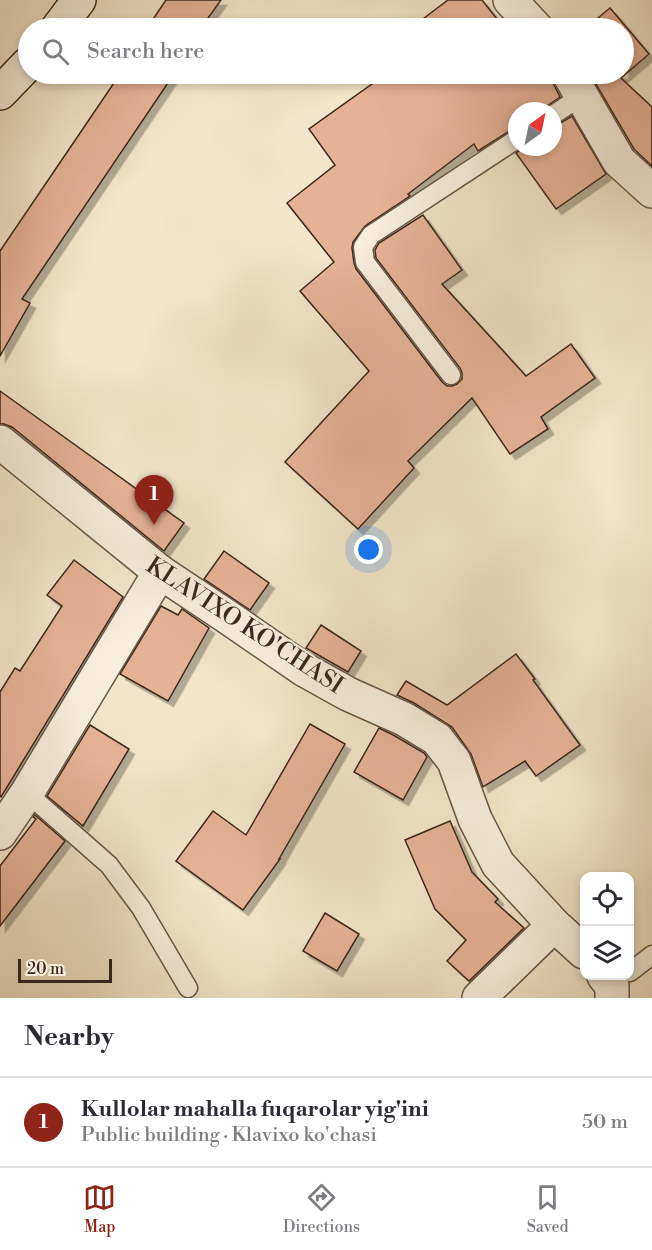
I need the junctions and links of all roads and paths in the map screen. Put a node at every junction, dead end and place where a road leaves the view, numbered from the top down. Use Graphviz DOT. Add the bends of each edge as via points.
graph roads {
  1 [pos="79,0"];
  2 [pos="510,0"];
  3 [pos="66,18"];
  4 [pos="527,18"];
  5 [pos="18,74"];
  6 [pos="576,84"];
  7 [pos="0,93"];
  8 [pos="562,103"];
  9 [pos="508,144"];
  10 [pos="652,191"];
  11 [pos="451,375"];
  12 [pos="0,442"];
  13 [pos="160,572"];
  14 [pos="27,793"];
  15 [pos="0,833"];
  16 [pos="554,924"];
  17 [pos="580,947"];
  18 [pos="652,955"];
  19 [pos="616,981"];
  20 [pos="188,988"];
  21 [pos="479,998"];
  1 -- 3 [label="street"];
  2 -- 4 [label="street"];
  5 -- 7 [label="street"];
  6 -- 8 [label="lane"];
  6 -- 10 [label="street" via="619,161"];
  9 -- 11 [label="lane" via="371,235 363,247 365,262"];
  12 -- 13 [label="street, KLAVIXO KO'CHASI"];
  13 -- 14 [label="street"];
  13 -- 16 [label="street, KLAVIXO KO'CHASI" via="303,669 437,739 454,761 475,819 498,864"];
  14 -- 15 [label="street"];
  14 -- 20 [label="lane" via="109,865 141,908"];
  16 -- 17 [label="street, KLAVIXO KO'CHASI"];
  16 -- 21 [label="street"];
  18 -- 19 [label="lane"];
}
